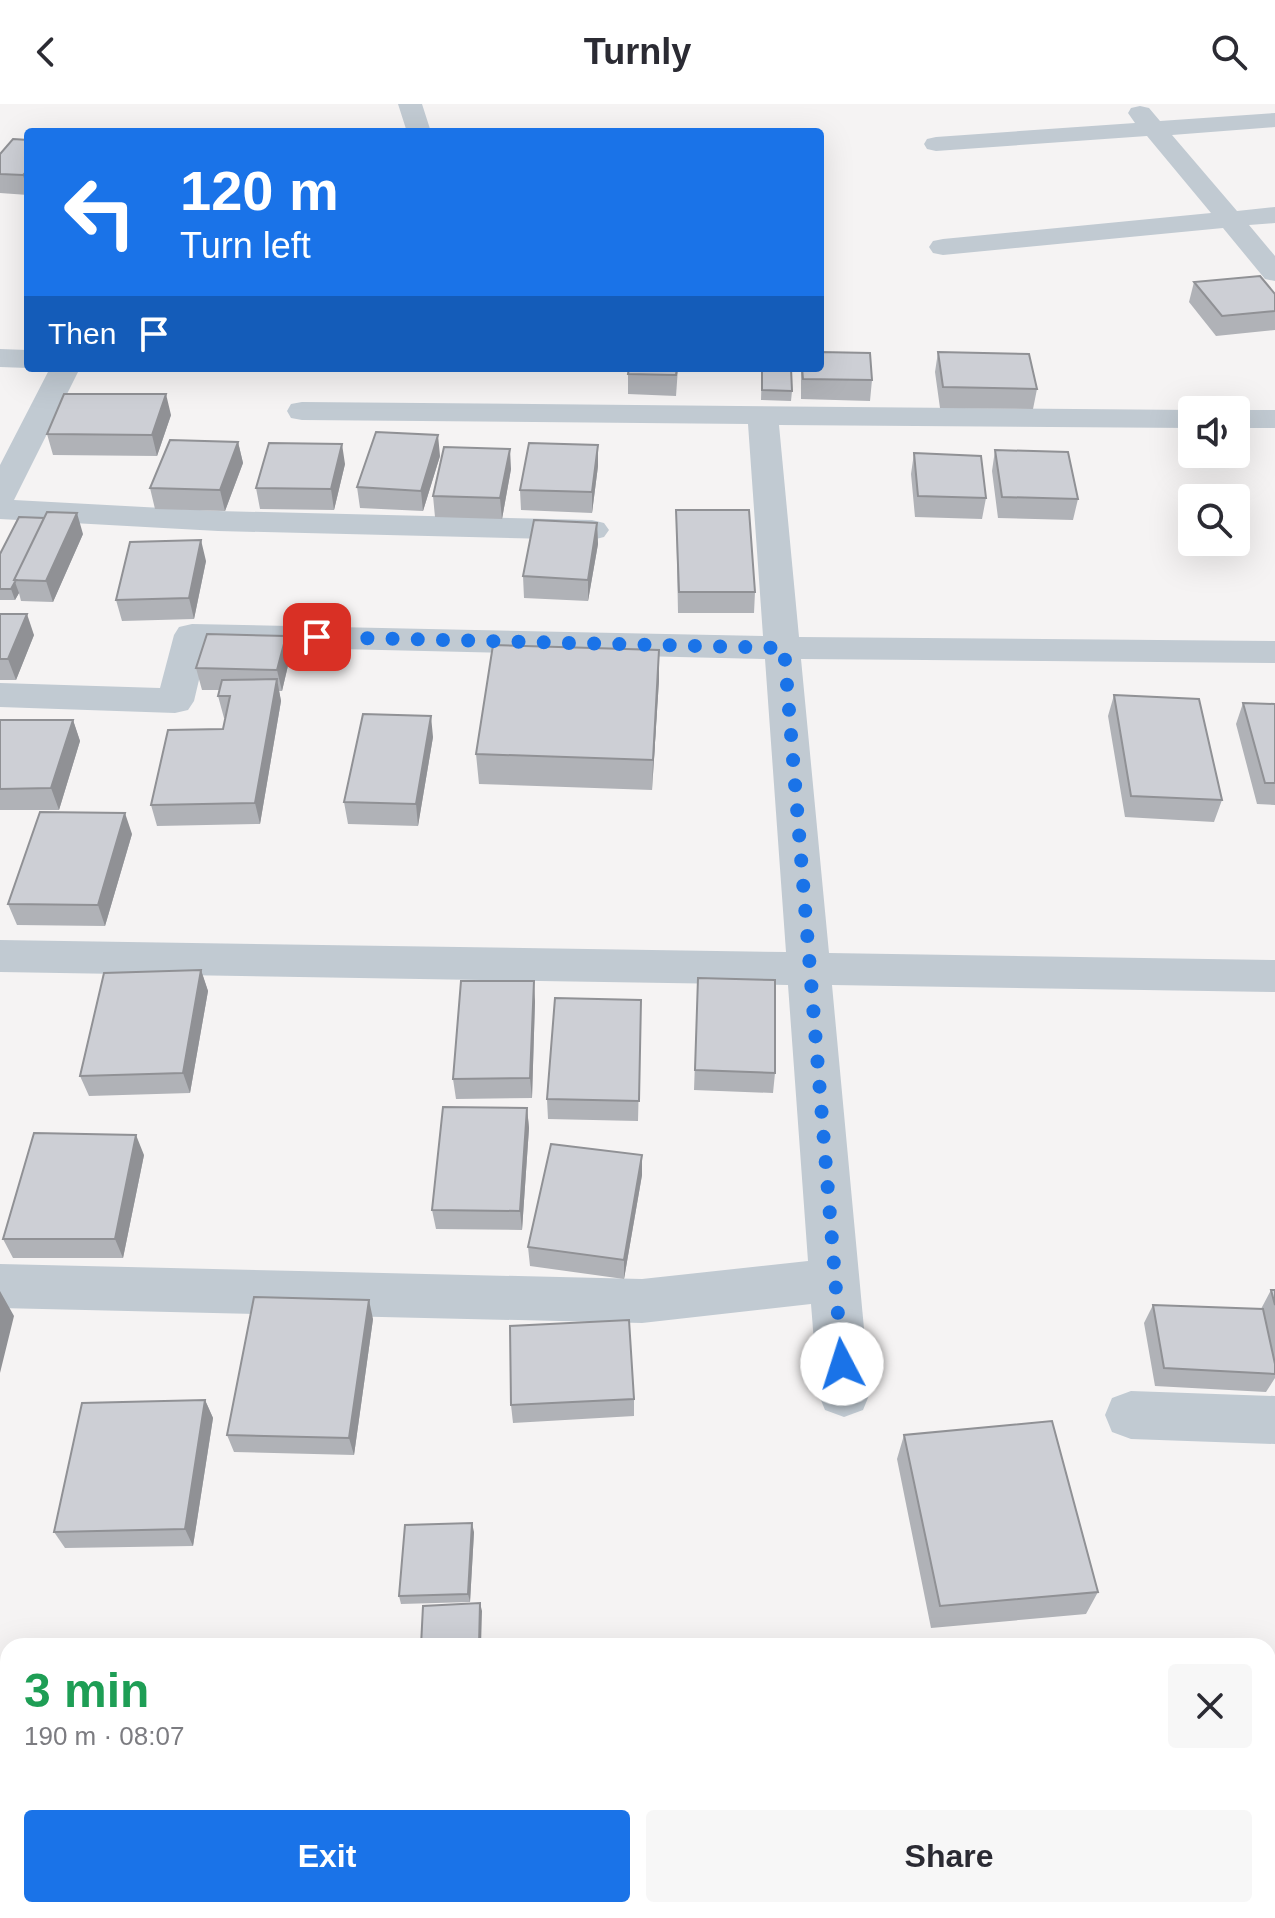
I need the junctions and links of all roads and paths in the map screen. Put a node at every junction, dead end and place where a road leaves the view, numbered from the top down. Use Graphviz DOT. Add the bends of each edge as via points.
graph roads {
  1 [pos="410,104"];
  2 [pos="1132,104"];
  3 [pos="1275,120"];
  4 [pos="418,128"];
  5 [pos="1153,129"];
  6 [pos="936,144"];
  7 [pos="1275,215"];
  8 [pos="1229,219"];
  9 [pos="943,247"];
  10 [pos="1275,273"];
  11 [pos="0,358"];
  12 [pos="24,359"];
  13 [pos="63,372"];
  14 [pos="302,411"];
  15 [pos="763,417"];
  16 [pos="1178,419"];
  17 [pos="1250,419"];
  18 [pos="1275,419"];
  19 [pos="0,497"];
  20 [pos="0,509"];
  21 [pos="592,530"];
  22 [pos="784,648"];
  23 [pos="1275,652"];
  24 [pos="0,695"];
  25 [pos="0,956"];
  26 [pos="810,969"];
  27 [pos="1275,976"];
  28 [pos="835,1280"];
  29 [pos="0,1286"];
  30 [pos="844,1393"];
  31 [pos="1131,1415"];
  32 [pos="1275,1420"];
  1 -- 4 [label="street"];
  2 -- 5 [label="street"];
  3 -- 5 [label="street"];
  5 -- 6 [label="street"];
  5 -- 8 [label="street"];
  7 -- 8 [label="street"];
  8 -- 9 [label="street"];
  8 -- 10 [label="street"];
  11 -- 12 [label="street"];
  13 -- 19 [label="street"];
  14 -- 15 [label="street"];
  15 -- 16 [label="street"];
  15 -- 22 [label="street"];
  17 -- 18 [label="street"];
  20 -- 21 [label="street" via="218,521"];
  22 -- 23 [label="street"];
  22 -- 24 [label="street" via="192,635 175,701"];
  22 -- 26 [label="street"];
  25 -- 26 [label="street"];
  26 -- 27 [label="street"];
  26 -- 28 [label="street"];
  28 -- 29 [label="street" via="642,1301"];
  28 -- 30 [label="street"];
  31 -- 32 [label="street"];
}
